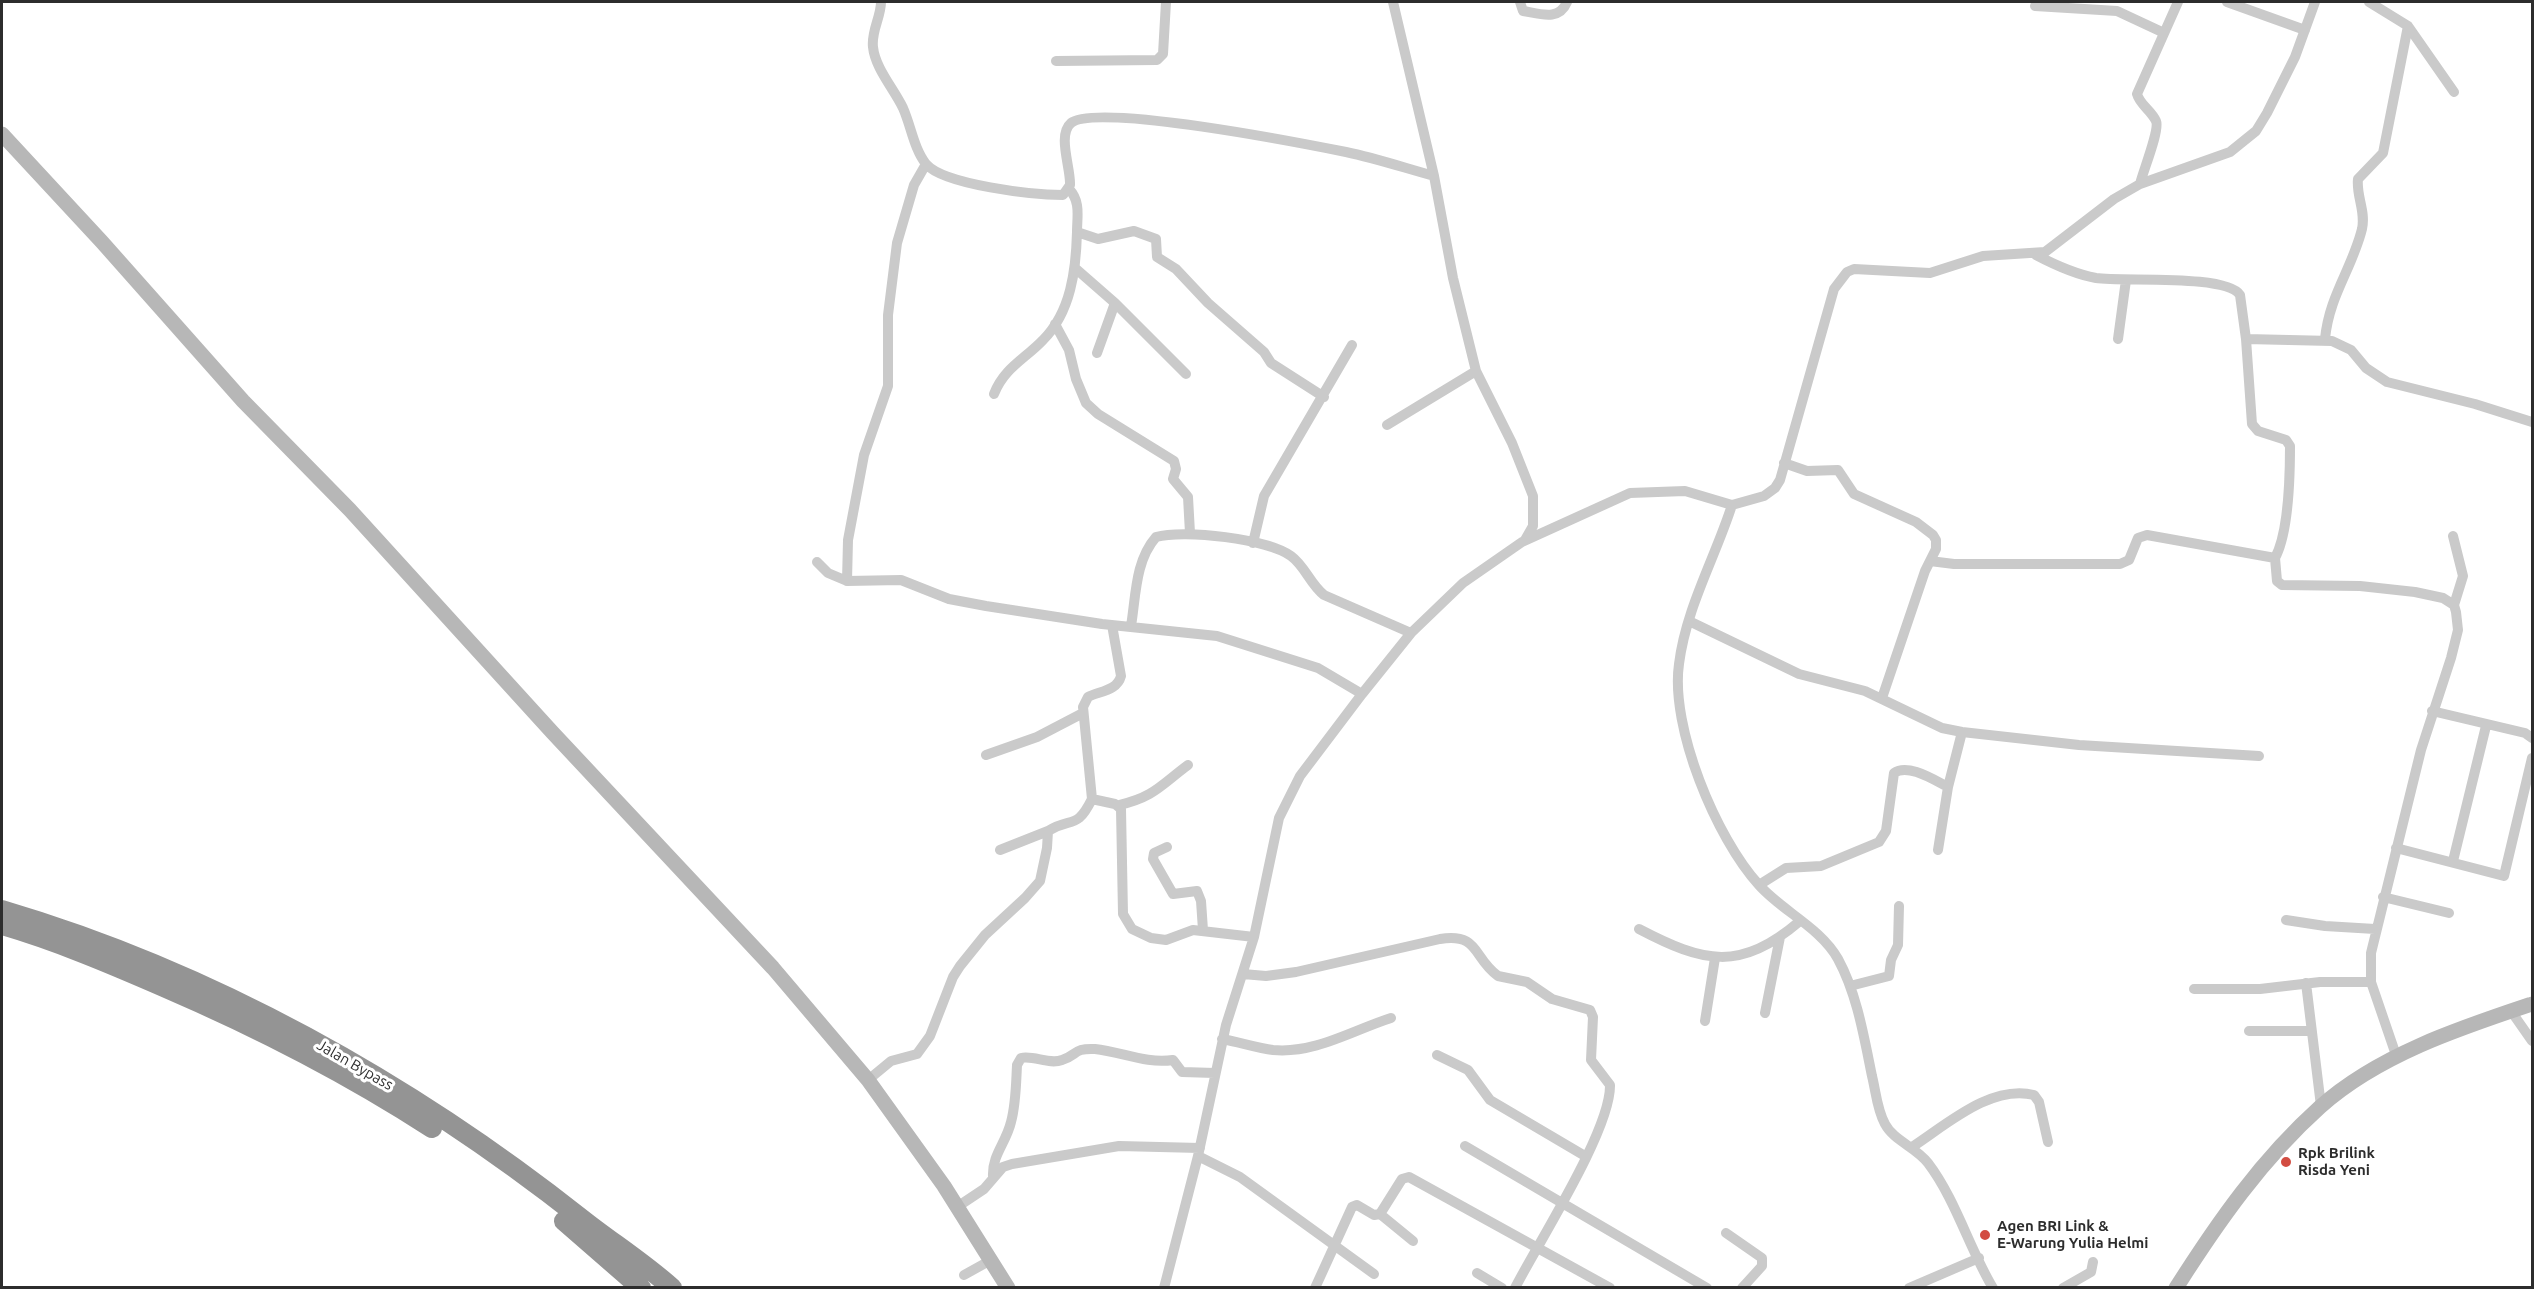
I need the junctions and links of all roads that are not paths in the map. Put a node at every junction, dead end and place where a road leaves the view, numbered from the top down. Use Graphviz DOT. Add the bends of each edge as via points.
graph roads {
  1 [pos="881,2"];
  2 [pos="1166,2"];
  3 [pos="1394,2"];
  4 [pos="1520,2"];
  5 [pos="1567,2"];
  6 [pos="2178,2"];
  7 [pos="2227,2"];
  8 [pos="2315,2"];
  9 [pos="2369,2"];
  10 [pos="2035,6"];
  11 [pos="2408,26"];
  12 [pos="2305,30"];
  13 [pos="2162,32"];
  14 [pos="1056,62"];
  15 [pos="2454,92"];
  16 [pos="2,134"];
  17 [pos="926,164"];
  18 [pos="1434,176"];
  19 [pos="2140,184"];
  20 [pos="1069,189"];
  21 [pos="1077,232"];
  22 [pos="2036,255"];
  23 [pos="1076,268"];
  24 [pos="2126,280"];
  25 [pos="1115,303"];
  26 [pos="1055,324"];
  27 [pos="2118,339"];
  28 [pos="2246,339"];
  29 [pos="2325,339"];
  30 [pos="1352,345"];
  31 [pos="1097,353"];
  32 [pos="1476,372"];
  33 [pos="1186,374"];
  34 [pos="994,393"];
  35 [pos="1324,397"];
  36 [pos="2532,422"];
  37 [pos="1388,425"];
  38 [pos="1784,463"];
  39 [pos="1732,505"];
  40 [pos="1190,533"];
  41 [pos="2452,536"];
  42 [pos="1522,542"];
  43 [pos="1252,543"];
  44 [pos="2275,558"];
  45 [pos="1930,561"];
  46 [pos="817,562"];
  47 [pos="847,581"];
  48 [pos="2454,605"];
  49 [pos="1689,621"];
  50 [pos="1112,625"];
  51 [pos="1131,626"];
  52 [pos="1411,633"];
  53 [pos="1362,694"];
  54 [pos="1882,698"];
  55 [pos="2432,711"];
  56 [pos="1083,713"];
  57 [pos="2486,726"];
  58 [pos="1962,732"];
  59 [pos="2532,738"];
  60 [pos="986,755"];
  61 [pos="2259,756"];
  62 [pos="2532,758"];
  63 [pos="1188,765"];
  64 [pos="1948,787"];
  65 [pos="1092,799"];
  66 [pos="1119,805"];
  67 [pos="1048,831"];
  68 [pos="1167,847"];
  69 [pos="2396,848"];
  70 [pos="1000,850"];
  71 [pos="1938,850"];
  72 [pos="2453,861"];
  73 [pos="1759,885"];
  74 [pos="2383,897"];
  75 [pos="1899,906"];
  76 [pos="2,910"];
  77 [pos="2449,913"];
  78 [pos="2286,920"];
  79 [pos="1800,921"];
  80 [pos="2,925"];
  81 [pos="1639,929"];
  82 [pos="2375,929"];
  83 [pos="1203,930"];
  84 [pos="1254,937"];
  85 [pos="1780,937"];
  86 [pos="1715,958"];
  87 [pos="1243,975"];
  88 [pos="2371,982"];
  89 [pos="2306,983"];
  90 [pos="1850,986"];
  91 [pos="2194,989"];
  92 [pos="2532,1004"];
  93 [pos="2511,1011"];
  94 [pos="1765,1013"];
  95 [pos="1391,1018"];
  96 [pos="1705,1021"];
  97 [pos="2249,1030"];
  98 [pos="2311,1031"];
  99 [pos="1222,1039"];
  100 [pos="2532,1041"];
  101 [pos="1437,1054"];
  102 [pos="2397,1058"];
  103 [pos="1215,1073"];
  104 [pos="868,1080"];
  105 [pos="2320,1107"];
  106 [pos="2048,1142"];
  107 [pos="1465,1146"];
  108 [pos="1912,1147"];
  109 [pos="1199,1152"];
  110 [pos="1585,1156"];
  111 [pos="993,1176"];
  112 [pos="1560,1203"];
  113 [pos="957,1207"];
  114 [pos="1380,1214"];
  115 [pos="1726,1233"];
  116 [pos="1413,1240"];
  117 [pos="1333,1245"];
  118 [pos="1537,1246"];
  119 [pos="1979,1258"];
  120 [pos="991,1260"];
  121 [pos="2093,1262"];
  122 [pos="1477,1273"];
  123 [pos="1374,1274"];
  124 [pos="964,1275"];
  125 [pos="641,1287"];
  126 [pos="672,1287"];
  127 [pos="1008,1287"];
  128 [pos="1164,1287"];
  129 [pos="1315,1287"];
  130 [pos="1502,1287"];
  131 [pos="1515,1287"];
  132 [pos="1610,1287"];
  133 [pos="1707,1287"];
  134 [pos="1742,1287"];
  135 [pos="1909,1287"];
  136 [pos="1993,1287"];
  137 [pos="2063,1287"];
  138 [pos="2175,1287"];
  1 -- 17 [label="street" via="873,38 875,56"];
  2 -- 14 [label="street" via="1163,57 1150,62"];
  3 -- 18 [label="street"];
  4 -- 5 [label="street" via="1524,11 1553,16"];
  6 -- 13 [label="street"];
  7 -- 12 [label="street"];
  8 -- 12 [label="street"];
  9 -- 11 [label="street"];
  10 -- 13 [label="street" via="2118,11"];
  11 -- 15 [label="street"];
  11 -- 29 [label="street" via="2384,148 2379,159 2358,179 2362,229 2330,309"];
  12 -- 19 [label="street" via="2267,113 2241,146"];
  13 -- 19 [label="street" via="2137,94 2157,126"];
  16 -- 104 [label="street" via="243,401 350,510 552,732 713,900"];
  17 -- 20 [label="street" via="947,178 1009,189 1063,195"];
  17 -- 47 [label="street" via="914,185 897,243 888,315 888,386 864,455 848,540"];
  18 -- 20 [label="street" via="1347,152 1154,120 1080,118 1068,126 1065,137"];
  18 -- 32 [label="street"];
  19 -- 22 [label="street" via="2114,199 2054,247"];
  20 -- 21 [label="street" via="1076,198"];
  21 -- 23 [label="street"];
  21 -- 35 [label="street" via="1098,239 1134,231 1156,238 1157,257 1176,269 1271,363"];
  22 -- 24 [label="street" via="2085,276"];
  22 -- 38 [label="street" via="1983,256 1930,273 1862,268 1847,272 1834,290"];
  23 -- 25 [label="street"];
  23 -- 26 [label="street" via="1069,296"];
  24 -- 27 [label="street"];
  24 -- 28 [label="street" via="2231,286 2240,295"];
  25 -- 31 [label="street"];
  25 -- 33 [label="street"];
  26 -- 34 [label="street" via="1043,340 1015,362"];
  26 -- 40 [label="street" via="1070,350 1086,403 1174,461 1173,478 1189,503"];
  28 -- 29 [label="street"];
  28 -- 44 [label="street" via="2252,424 2258,431 2286,440 2290,446 2284,525"];
  29 -- 36 [label="street" via="2345,347 2387,382"];
  30 -- 35 [label="street"];
  32 -- 37 [label="street"];
  32 -- 42 [label="street" via="1512,443 1533,496 1533,526"];
  35 -- 43 [label="street" via="1264,496"];
  38 -- 39 [label="street" via="1775,488 1764,496"];
  38 -- 45 [label="street" via="1807,471 1838,470 1854,494 1921,525 1936,540"];
  39 -- 42 [label="street" via="1685,491 1630,493"];
  39 -- 49 [label="street"];
  40 -- 43 [label="street"];
  40 -- 51 [label="street" via="1156,537 1147,548 1141,561"];
  41 -- 48 [label="street" via="2463,576"];
  42 -- 52 [label="street" via="1463,583"];
  43 -- 52 [label="street" via="1271,545 1294,558 1324,595"];
  44 -- 45 [label="street" via="2147,535 2138,538 2129,560 2120,564"];
  44 -- 48 [label="street" via="2277,581 2282,585 2404,591 2443,598"];
  45 -- 54 [label="street"];
  46 -- 47 [label="street" via="828,573"];
  47 -- 50 [label="street" via="901,580 949,599"];
  48 -- 55 [label="street" via="2458,630"];
  49 -- 54 [label="street" via="1799,674"];
  49 -- 73 [label="street" via="1678,665 1688,752 1719,821"];
  50 -- 51 [label="street"];
  50 -- 56 [label="street" via="1121,676 1109,690 1088,697"];
  51 -- 53 [label="street" via="1217,636 1318,668"];
  52 -- 53 [label="street"];
  53 -- 84 [label="street" via="1290,792 1270,855"];
  54 -- 58 [label="street" via="1942,728"];
  55 -- 57 [label="street"];
  55 -- 69 [label="street"];
  56 -- 60 [label="street" via="1036,737"];
  56 -- 65 [label="street"];
  57 -- 59 [label="street" via="2525,733"];
  57 -- 72 [label="street"];
  58 -- 61 [label="street" via="2079,745"];
  58 -- 64 [label="street"];
  62 -- 72 [label="street" via="2504,876"];
  63 -- 66 [label="street" via="1143,800"];
  64 -- 71 [label="street"];
  64 -- 73 [label="street" via="1905,769 1896,771 1886,831 1879,842 1821,866 1786,868"];
  65 -- 66 [label="street"];
  65 -- 67 [label="street" via="1080,819"];
  66 -- 83 [label="street" via="1126,922 1140,934 1166,940 1185,931"];
  67 -- 70 [label="street"];
  67 -- 104 [label="street" via="1040,881 985,935 960,966 930,1036 916,1054 891,1060"];
  68 -- 83 [label="street" via="1154,853 1153,859 1173,894 1197,891"];
  69 -- 72 [label="street"];
  69 -- 74 [label="street"];
  73 -- 79 [label="street"];
  74 -- 77 [label="street"];
  74 -- 82 [label="street"];
  75 -- 90 [label="street" via="1898,945 1889,976"];
  76 -- 126 [label="highway, Jalan Bypass" via="59,928 203,987 343,1056 387,1081 514,1168"];
  78 -- 82 [label="street"];
  79 -- 85 [label="street"];
  79 -- 90 [label="street" via="1833,951"];
  80 -- 125 [label="highway, Jalan Bypass" via="127,971 228,1015 337,1071 507,1178 571,1226"];
  81 -- 86 [label="street" via="1685,952"];
  82 -- 88 [label="street"];
  83 -- 84 [label="street"];
  84 -- 87 [label="street"];
  85 -- 86 [label="street" via="1752,952"];
  85 -- 94 [label="street"];
  86 -- 96 [label="street"];
  87 -- 99 [label="street"];
  87 -- 110 [label="street" via="1283,975 1440,939 1467,940 1498,976 1527,981 1552,999 1590,1010 1591,1057 1608,1080 1610,1090"];
  88 -- 89 [label="street"];
  88 -- 102 [label="street"];
  89 -- 91 [label="street" via="2260,989"];
  89 -- 98 [label="street"];
  90 -- 108 [label="street" via="1880,1112 1889,1131"];
  92 -- 93 [label="street"];
  93 -- 100 [label="street"];
  93 -- 102 [label="street"];
  95 -- 99 [label="street" via="1305,1048 1272,1050"];
  97 -- 98 [label="street"];
  98 -- 105 [label="street"];
  99 -- 103 [label="street"];
  101 -- 110 [label="street" via="1468,1070 1490,1100"];
  102 -- 105 [label="street"];
  103 -- 109 [label="street"];
  103 -- 111 [label="street" via="1182,1072 1174,1060 1149,1061 1093,1049 1080,1049 1060,1061 1021,1058 1011,1122 995,1156"];
  104 -- 113 [label="street"];
  105 -- 138 [label="street" via="2264,1163 2219,1220"];
  106 -- 108 [label="street" via="2039,1102 2028,1093 2000,1095 1981,1103"];
  107 -- 112 [label="street"];
  108 -- 119 [label="street" via="1929,1165"];
  109 -- 111 [label="street" via="1119,1146 1012,1164"];
  109 -- 117 [label="street"];
  109 -- 128 [label="street"];
  110 -- 112 [label="street"];
  111 -- 113 [label="street" via="984,1189"];
  112 -- 118 [label="street"];
  112 -- 133 [label="street"];
  113 -- 120 [label="street"];
  114 -- 116 [label="street"];
  114 -- 117 [label="street" via="1353,1205"];
  114 -- 118 [label="street" via="1402,1179 1412,1177"];
  115 -- 134 [label="street" via="1762,1258 1762,1266"];
  117 -- 123 [label="street"];
  117 -- 129 [label="street"];
  118 -- 131 [label="street"];
  118 -- 132 [label="street"];
  119 -- 135 [label="street"];
  119 -- 136 [label="street"];
  120 -- 124 [label="street"];
  120 -- 127 [label="street"];
  121 -- 137 [label="street" via="2091,1272"];
  122 -- 130 [label="street"];
}
